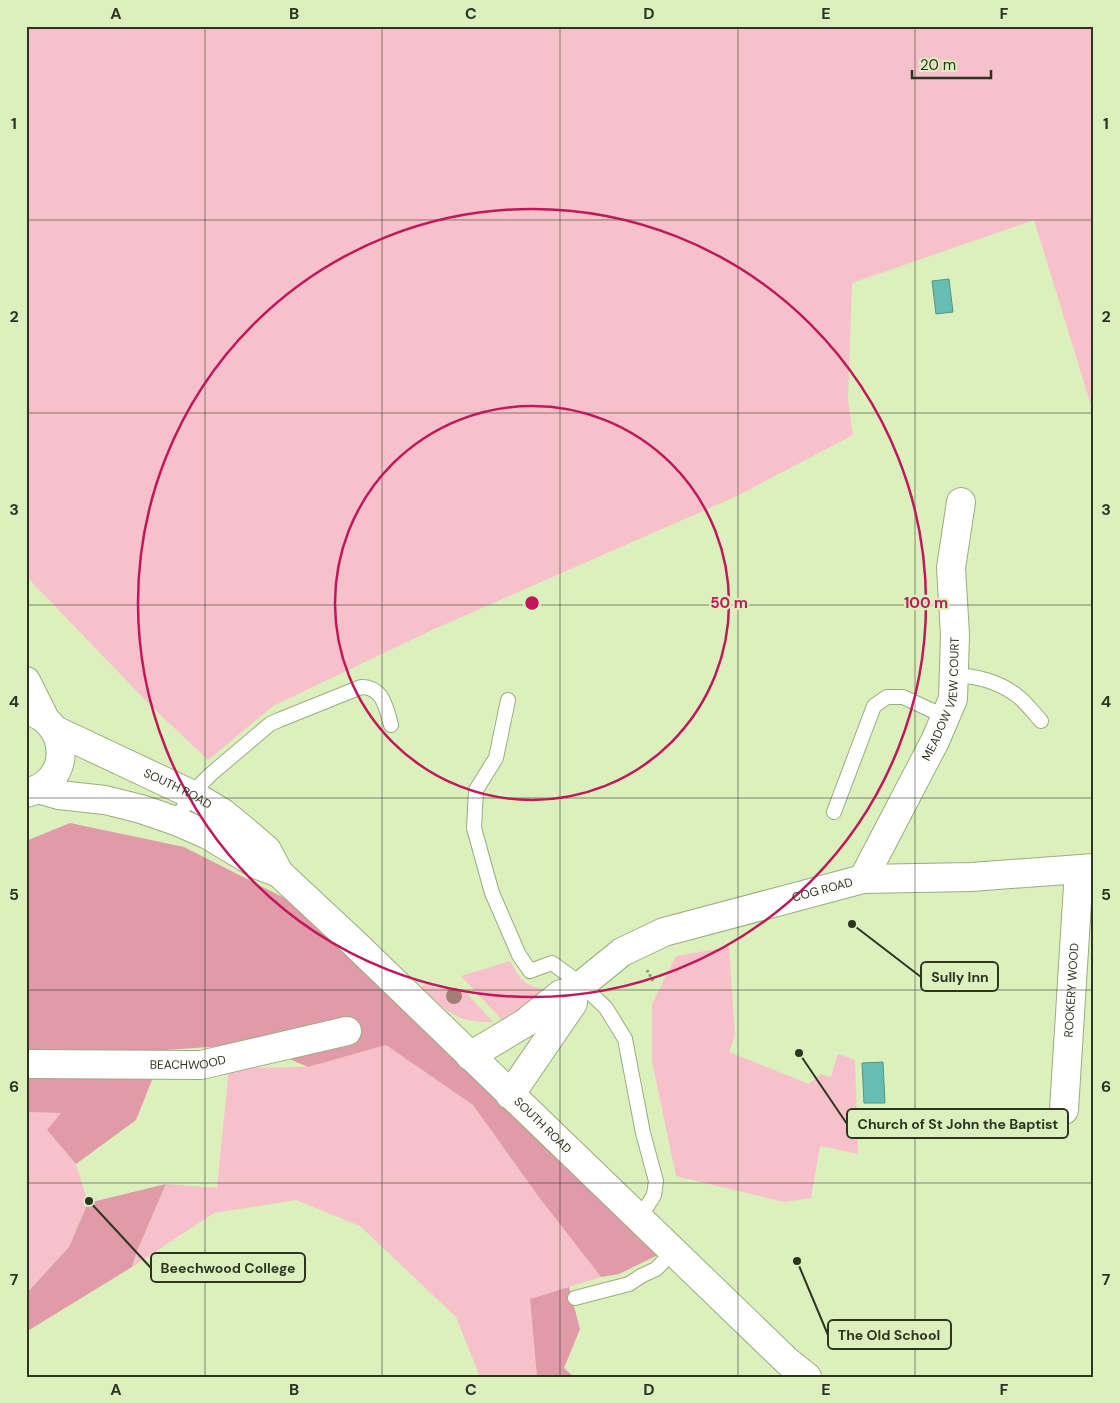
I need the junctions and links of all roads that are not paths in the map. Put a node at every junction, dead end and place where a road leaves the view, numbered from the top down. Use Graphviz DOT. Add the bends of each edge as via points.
graph roads {
  1 [pos="961,502"];
  2 [pos="954,675"];
  3 [pos="26,681"];
  4 [pos="508,700"];
  5 [pos="946,717"];
  6 [pos="42,720"];
  7 [pos="1041,721"];
  8 [pos="391,725"];
  9 [pos="32,791"];
  10 [pos="191,794"];
  11 [pos="834,812"];
  12 [pos="176,821"];
  13 [pos="1086,869"];
  14 [pos="279,873"];
  15 [pos="863,879"];
  16 [pos="578,987"];
  17 [pos="347,1031"];
  18 [pos="470,1056"];
  19 [pos="26,1064"];
  20 [pos="510,1095"];
  21 [pos="1064,1110"];
  22 [pos="639,1219"];
  23 [pos="673,1252"];
  24 [pos="575,1298"];
  25 [pos="807,1377"];
  1 -- 2 [label="street, MEADOW VIEW COURT" via="951,568"];
  2 -- 5 [label="street, MEADOW VIEW COURT" via="953,699"];
  2 -- 7 [label="lane" via="976,676 1003,686 1020,698"];
  3 -- 6 [label="street"];
  4 -- 16 [label="lane" via="496,758 476,790 474,828 492,893 519,955 530,971 552,963"];
  5 -- 11 [label="lane" via="903,697 887,697 874,706"];
  5 -- 15 [label="street, MEADOW VIEW COURT"];
  6 -- 9 [label="street" via="61,744 60,759 50,780"];
  6 -- 10 [label="street, SOUTH ROAD"];
  8 -- 10 [label="lane" via="385,703 376,691 361,687 270,724"];
  9 -- 12 [label="street, SOUTH ROAD" via="105,800"];
  10 -- 12 [label="lane"];
  10 -- 14 [label="street, SOUTH ROAD" via="223,813 267,850"];
  12 -- 14 [label="street, SOUTH ROAD"];
  13 -- 15 [label="street, COG ROAD" via="971,877"];
  13 -- 21 [label="street, ROOKERY WOOD"];
  14 -- 18 [label="street, SOUTH ROAD"];
  15 -- 16 [label="street, COG ROAD" via="664,932 622,952"];
  16 -- 18 [label="street, COG ROAD" via="561,994 525,1023"];
  16 -- 20 [label="street" via="573,1003"];
  16 -- 22 [label="lane" via="606,1008 625,1039 656,1181 654,1195"];
  17 -- 19 [label="street, BEACHWOOD" via="201,1065"];
  18 -- 20 [label="street, SOUTH ROAD"];
  20 -- 22 [label="street, SOUTH ROAD"];
  22 -- 23 [label="street, SOUTH ROAD"];
  23 -- 24 [label="lane" via="656,1270 629,1284"];
  23 -- 25 [label="street, SOUTH ROAD"];
}
